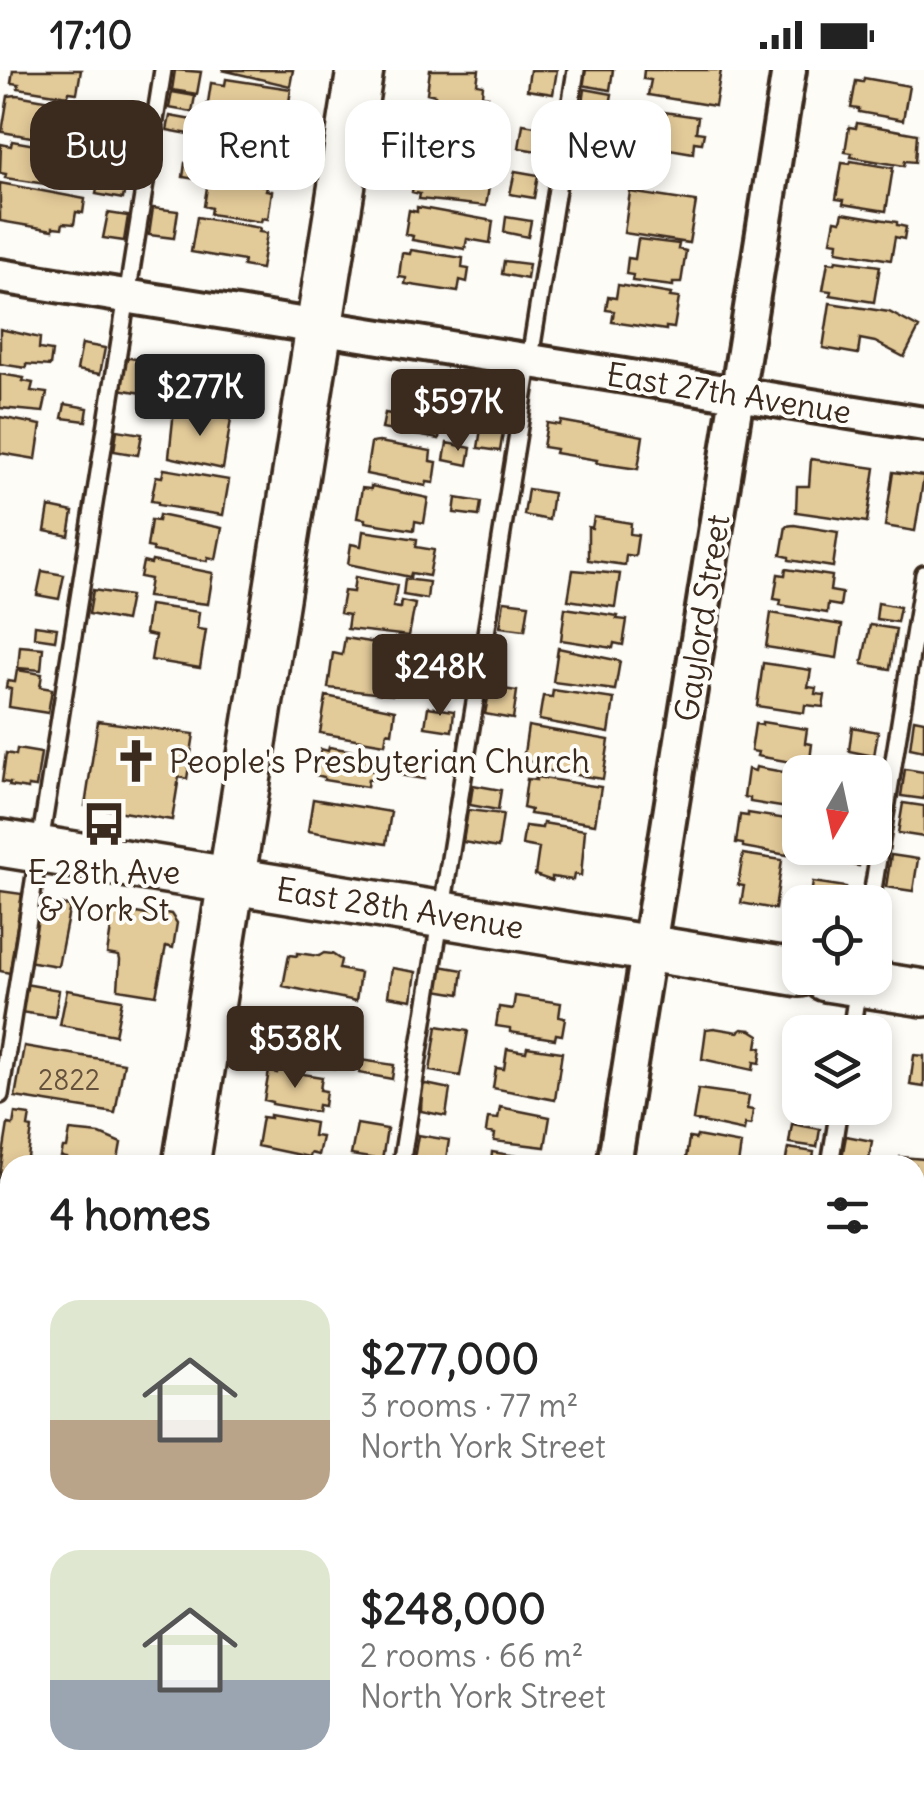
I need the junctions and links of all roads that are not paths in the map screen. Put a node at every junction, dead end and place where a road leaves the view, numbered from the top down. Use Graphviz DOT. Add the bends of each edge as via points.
graph roads {
  1 [pos="164,70"];
  2 [pos="360,70"];
  3 [pos="576,70"];
  4 [pos="789,70"];
  5 [pos="0,276"];
  6 [pos="127,296"];
  7 [pos="319,328"];
  8 [pos="530,361"];
  9 [pos="738,394"];
  10 [pos="924,424"];
  11 [pos="924,574"];
  12 [pos="20,846"];
  13 [pos="232,881"];
  14 [pos="875,885"];
  15 [pos="441,915"];
  16 [pos="649,949"];
  17 [pos="782,970"];
  18 [pos="892,987"];
  19 [pos="924,993"];
  20 [pos="0,1095"];
  21 [pos="836,1125"];
  22 [pos="188,1155"];
  23 [pos="404,1155"];
  24 [pos="616,1155"];
  25 [pos="832,1155"];
  1 -- 6 [label="lane"];
  2 -- 7 [label="main road"];
  3 -- 8 [label="lane"];
  4 -- 9 [label="street, Gaylord Street"];
  5 -- 6 [label="street, East 27th Avenue"];
  6 -- 7 [label="street, East 27th Avenue"];
  6 -- 12 [label="lane"];
  7 -- 8 [label="street, East 27th Avenue"];
  7 -- 13 [label="main road"];
  8 -- 9 [label="street, East 27th Avenue"];
  8 -- 15 [label="lane"];
  9 -- 10 [label="street, East 27th Avenue"];
  9 -- 16 [label="street, Gaylord Street"];
  11 -- 14 [label="lane"];
  12 -- 13 [label="main road, East 28th Avenue"];
  12 -- 20 [label="lane"];
  13 -- 15 [label="main road, East 28th Avenue"];
  13 -- 22 [label="main road"];
  15 -- 16 [label="main road, East 28th Avenue"];
  15 -- 23 [label="lane"];
  16 -- 17 [label="main road, East 28th Avenue"];
  16 -- 24 [label="street, Gaylord Street"];
  18 -- 19 [label="main road"];
  21 -- 25 [label="lane"];
}
